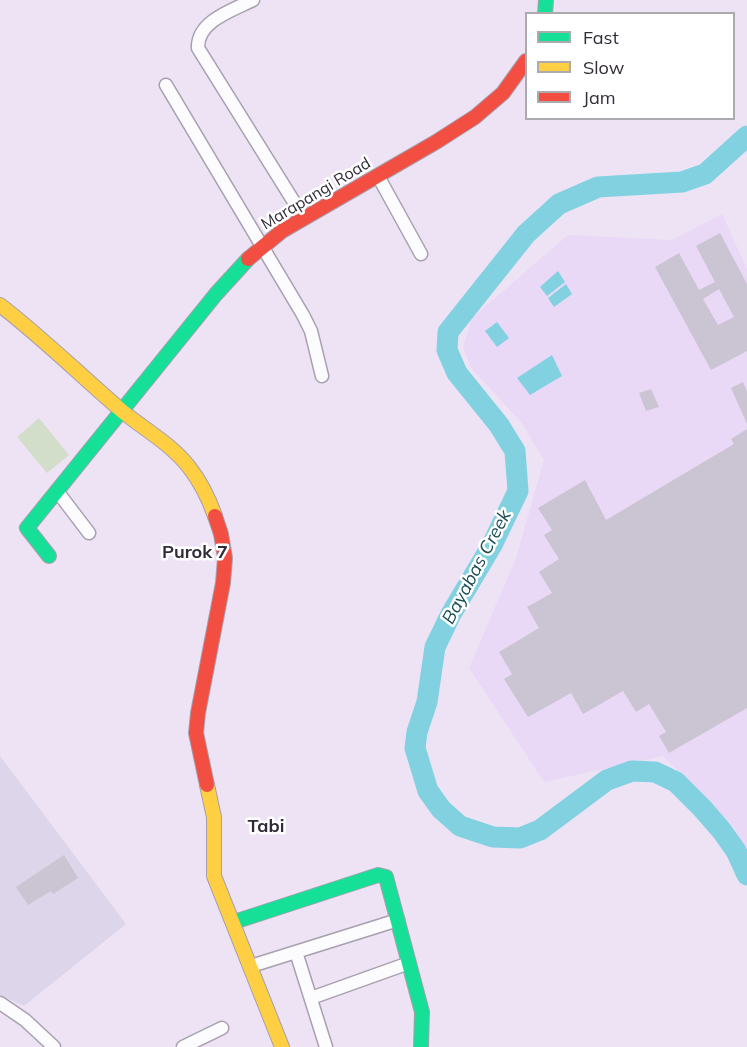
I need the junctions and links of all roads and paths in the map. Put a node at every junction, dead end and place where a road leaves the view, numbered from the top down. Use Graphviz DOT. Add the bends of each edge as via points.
graph roads {
  1 [pos="253,0"];
  2 [pos="525,63"];
  3 [pos="166,85"];
  4 [pos="378,176"];
  5 [pos="304,218"];
  6 [pos="261,247"];
  7 [pos="421,254"];
  8 [pos="0,305"];
  9 [pos="322,376"];
  10 [pos="122,411"];
  11 [pos="57,491"];
  12 [pos="89,533"];
  13 [pos="49,556"];
  14 [pos="398,920"];
  15 [pos="234,922"];
  16 [pos="296,952"];
  17 [pos="409,963"];
  18 [pos="251,966"];
  19 [pos="311,998"];
  20 [pos="0,1003"];
  21 [pos="222,1028"];
  22 [pos="54,1047"];
  23 [pos="183,1047"];
  24 [pos="282,1047"];
  25 [pos="326,1047"];
  26 [pos="421,1047"];
  1 -- 5 [label="street" via="208,25 198,40 198,48"];
  2 -- 4 [label="street, Marapangi Road" via="493,104"];
  3 -- 6 [label="street"];
  4 -- 5 [label="street, Marapangi Road"];
  4 -- 7 [label="street"];
  5 -- 6 [label="street, Marapangi Road"];
  6 -- 9 [label="street" via="311,331"];
  6 -- 10 [label="street, Marapangi Road" via="216,294"];
  8 -- 10 [label="street"];
  10 -- 11 [label="street, Marapangi Road"];
  10 -- 15 [label="street" via="162,441 189,468 210,502 221,534 225,558 223,583 196,733 214,817 214,876"];
  11 -- 12 [label="street"];
  11 -- 13 [label="street, Marapangi Road" via="27,528"];
  14 -- 15 [label="street" via="388,880 378,875"];
  14 -- 16 [label="street"];
  14 -- 17 [label="street"];
  15 -- 18 [label="street"];
  16 -- 18 [label="street"];
  16 -- 19 [label="street"];
  17 -- 19 [label="street"];
  17 -- 26 [label="street" via="422,1012"];
  18 -- 24 [label="street"];
  19 -- 25 [label="street"];
  20 -- 22 [label="street"];
  21 -- 23 [label="street"];
}
